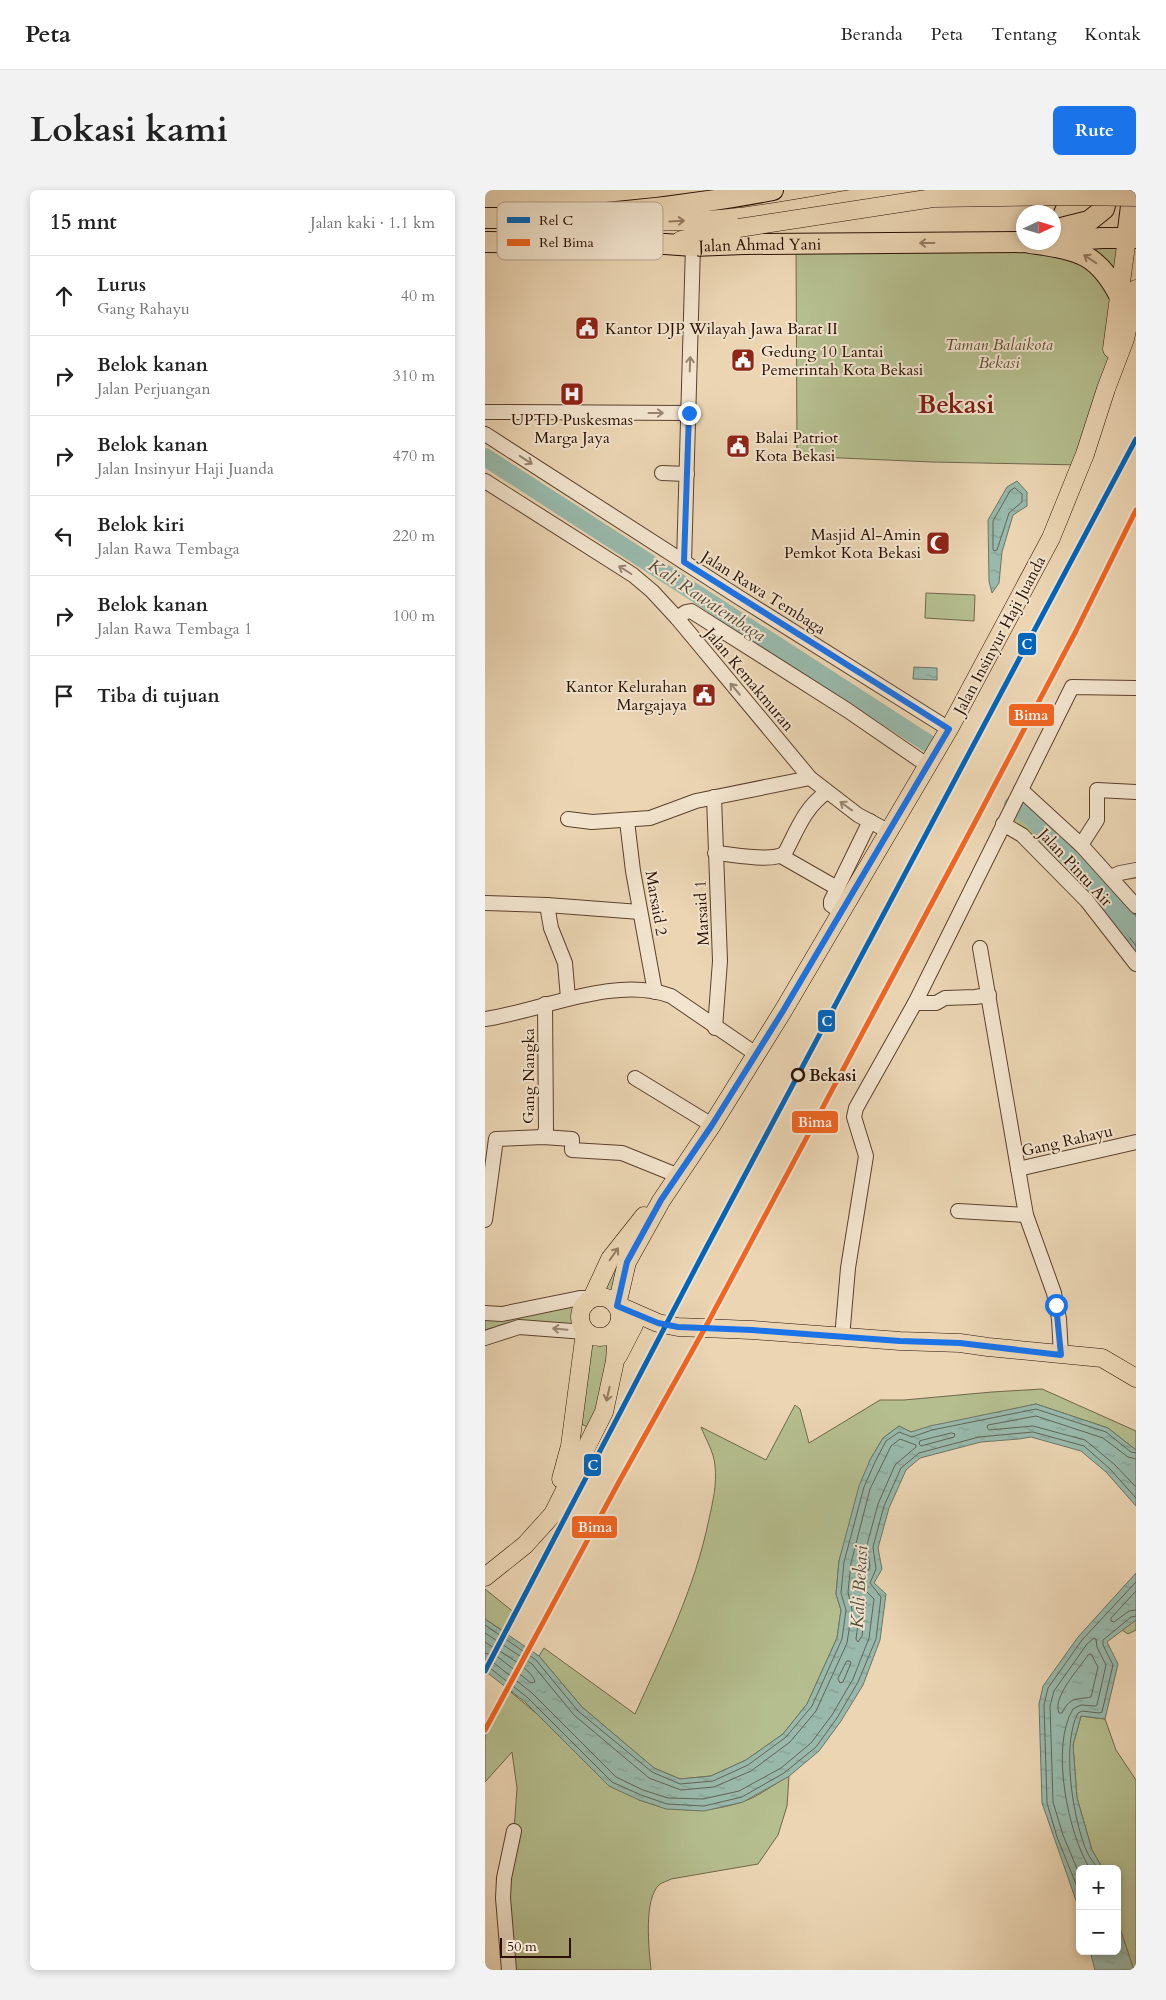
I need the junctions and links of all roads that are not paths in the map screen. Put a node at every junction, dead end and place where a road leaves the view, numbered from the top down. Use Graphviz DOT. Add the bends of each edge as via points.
graph roads {
  1 [pos="773,190"];
  2 [pos="910,190"];
  3 [pos="1049,190"];
  4 [pos="1109,190"];
  5 [pos="1133,190"];
  6 [pos="685,197"];
  7 [pos="1136,198"];
  8 [pos="651,202"];
  9 [pos="1045,205"];
  10 [pos="663,222"];
  11 [pos="739,223"];
  12 [pos="1061,228"];
  13 [pos="1016,230"];
  14 [pos="1131,238"];
  15 [pos="1014,240"];
  16 [pos="1061,241"];
  17 [pos="975,243"];
  18 [pos="665,244"];
  19 [pos="693,246"];
  20 [pos="1061,248"];
  21 [pos="1128,293"];
  22 [pos="485,412"];
  23 [pos="689,413"];
  24 [pos="485,434"];
  25 [pos="662,473"];
  26 [pos="687,474"];
  27 [pos="485,481"];
  28 [pos="684,562"];
  29 [pos="677,618"];
  30 [pos="1136,688"];
  31 [pos="949,729"];
  32 [pos="927,765"];
  33 [pos="811,778"];
  34 [pos="827,792"];
  35 [pos="1020,792"];
  36 [pos="1136,792"];
  37 [pos="714,797"];
  38 [pos="568,819"];
  39 [pos="627,821"];
  40 [pos="870,821"];
  41 [pos="1005,821"];
  42 [pos="888,831"];
  43 [pos="1081,845"];
  44 [pos="715,852"];
  45 [pos="781,856"];
  46 [pos="1136,870"];
  47 [pos="1111,877"];
  48 [pos="837,888"];
  49 [pos="485,903"];
  50 [pos="547,904"];
  51 [pos="1136,906"];
  52 [pos="641,912"];
  53 [pos="841,912"];
  54 [pos="980,948"];
  55 [pos="1136,964"];
  56 [pos="655,992"];
  57 [pos="989,995"];
  58 [pos="568,998"];
  59 [pos="915,1003"];
  60 [pos="545,1004"];
  61 [pos="485,1019"];
  62 [pos="715,1028"];
  63 [pos="756,1054"];
  64 [pos="635,1078"];
  65 [pos="712,1125"];
  66 [pos="543,1137"];
  67 [pos="1136,1142"];
  68 [pos="1018,1169"];
  69 [pos="679,1176"];
  70 [pos="661,1200"];
  71 [pos="958,1212"];
  72 [pos="1026,1214"];
  73 [pos="485,1220"];
  74 [pos="592,1298"];
  75 [pos="617,1306"];
  76 [pos="533,1308"];
  77 [pos="485,1313"];
  78 [pos="658,1323"];
  79 [pos="534,1327"];
  80 [pos="623,1327"];
  81 [pos="585,1332"];
  82 [pos="485,1338"];
  83 [pos="842,1338"];
  84 [pos="1061,1355"];
  85 [pos="1136,1378"];
  86 [pos="573,1418"];
  87 [pos="597,1425"];
  88 [pos="489,1573"];
  89 [pos="514,1831"];
  90 [pos="509,1970"];
  1 -- 6 [label="highway"];
  2 -- 11 [label="main road" via="864,196"];
  3 -- 9 [label="highway"];
  4 -- 12 [label="highway" via="1104,209 1089,221"];
  5 -- 14 [label="highway"];
  6 -- 8 [label="highway"];
  7 -- 11 [label="main road, bridge" via="933,198"];
  10 -- 11 [label="main road, one-way"];
  11 -- 18 [label="main road"];
  13 -- 17 [label="highway"];
  14 -- 16 [label="highway"];
  14 -- 21 [label="main road, Jalan Insinyur Haji Juanda"];
  15 -- 17 [label="highway, Jalan Ahmad Yani"];
  17 -- 19 [label="highway, Jalan Ahmad Yani, one-way"];
  18 -- 19 [label="highway, Jalan Ahmad Yani"];
  23 -- 19 [label="street, one-way"];
  21 -- 20 [label="highway, one-way" via="1086,256"];
  21 -- 31 [label="main road, Jalan Insinyur Haji Juanda" via="1106,389 1085,454 1051,538"];
  22 -- 23 [label="street, one-way"];
  23 -- 26 [label="street"];
  24 -- 28 [label="street, Jalan Rawa Tembaga, one-way"];
  25 -- 26 [label="street"];
  26 -- 28 [label="street"];
  29 -- 27 [label="street, Jalan Kemakmuran, one-way" via="633,575"];
  28 -- 31 [label="street, Jalan Rawa Tembaga"];
  29 -- 32 [label="street" via="691,612 847,710"];
  33 -- 29 [label="street, Jalan Kemakmuran, one-way"];
  30 -- 35 [label="street" via="1072,687"];
  31 -- 32 [label="main road, Jalan Insinyur Haji Juanda"];
  32 -- 42 [label="main road, Jalan Insinyur Haji Juanda"];
  33 -- 34 [label="street, Jalan Kemakmuran"];
  33 -- 37 [label="street"];
  40 -- 34 [label="street, Jalan Kemakmuran, one-way"];
  34 -- 45 [label="street" via="808,810"];
  35 -- 41 [label="street"];
  35 -- 43 [label="street"];
  36 -- 43 [label="street" via="1097,790 1097,820"];
  37 -- 39 [label="street" via="650,818"];
  37 -- 44 [label="street, Marsaid 1"];
  38 -- 39 [label="street"];
  39 -- 52 [label="street, Marsaid 2"];
  40 -- 42 [label="street, Jalan Kemakmuran"];
  40 -- 48 [label="street"];
  41 -- 55 [label="street, Jalan Pintu Air" via="1087,901"];
  41 -- 59 [label="street"];
  42 -- 53 [label="main road, Jalan Insinyur Haji Juanda"];
  43 -- 47 [label="street"];
  44 -- 45 [label="street" via="771,858"];
  44 -- 62 [label="street, Marsaid 1" via="720,961"];
  45 -- 48 [label="street"];
  46 -- 47 [label="street"];
  47 -- 51 [label="street"];
  48 -- 53 [label="street" via="831,905"];
  49 -- 50 [label="street"];
  50 -- 52 [label="street"];
  50 -- 58 [label="street" via="551,928 565,964"];
  52 -- 56 [label="street, Marsaid 2"];
  53 -- 63 [label="main road, Jalan Insinyur Haji Juanda"];
  54 -- 57 [label="street"];
  56 -- 58 [label="street" via="623,990"];
  56 -- 62 [label="street" via="671,996"];
  57 -- 59 [label="street"];
  57 -- 68 [label="street"];
  58 -- 60 [label="street"];
  59 -- 83 [label="street" via="854,1117 867,1156 849,1259"];
  60 -- 61 [label="street"];
  60 -- 66 [label="street, Gang Nangka" via="546,1132"];
  62 -- 63 [label="street"];
  63 -- 65 [label="main road, Jalan Insinyur Haji Juanda"];
  64 -- 65 [label="street"];
  65 -- 69 [label="main road, Jalan Insinyur Haji Juanda"];
  66 -- 69 [label="street" via="572,1139 572,1150 622,1153"];
  66 -- 73 [label="street, Gang Nangka" via="495,1139"];
  67 -- 68 [label="street, Gang Rahayu"];
  68 -- 72 [label="street, Gang Rahayu"];
  69 -- 70 [label="main road, Jalan Insinyur Haji Juanda"];
  74 -- 70 [label="main road, Jalan Insinyur Haji Juanda, one-way" via="610,1260 639,1221"];
  70 -- 75 [label="main road, Jalan Insinyur Haji Juanda" via="627,1262"];
  71 -- 72 [label="street"];
  72 -- 84 [label="street, Gang Rahayu" via="1054,1293"];
  74 -- 75 [label="main road" via="605,1297"];
  74 -- 76 [label="street"];
  74 -- 81 [label="main road" via="584,1304 580,1314"];
  75 -- 78 [label="main road"];
  75 -- 80 [label="main road"];
  76 -- 77 [label="street" via="502,1314"];
  76 -- 79 [label="street" via="527,1316 528,1323"];
  78 -- 80 [label="main road"];
  78 -- 83 [label="main road"];
  81 -- 79 [label="street, one-way"];
  79 -- 82 [label="street" via="510,1329"];
  80 -- 81 [label="main road" via="604,1338"];
  80 -- 87 [label="main road, one-way" via="604,1412"];
  81 -- 86 [label="main road"];
  83 -- 84 [label="main road" via="960,1343"];
  84 -- 85 [label="main road" via="1102,1358"];
  86 -- 87 [label="main road" via="587,1427"];
  86 -- 88 [label="main road" via="570,1446 557,1487 522,1540"];
  87 -- 88 [label="main road" via="553,1514 525,1545"];
  89 -- 90 [label="street" via="503,1898"];
}
